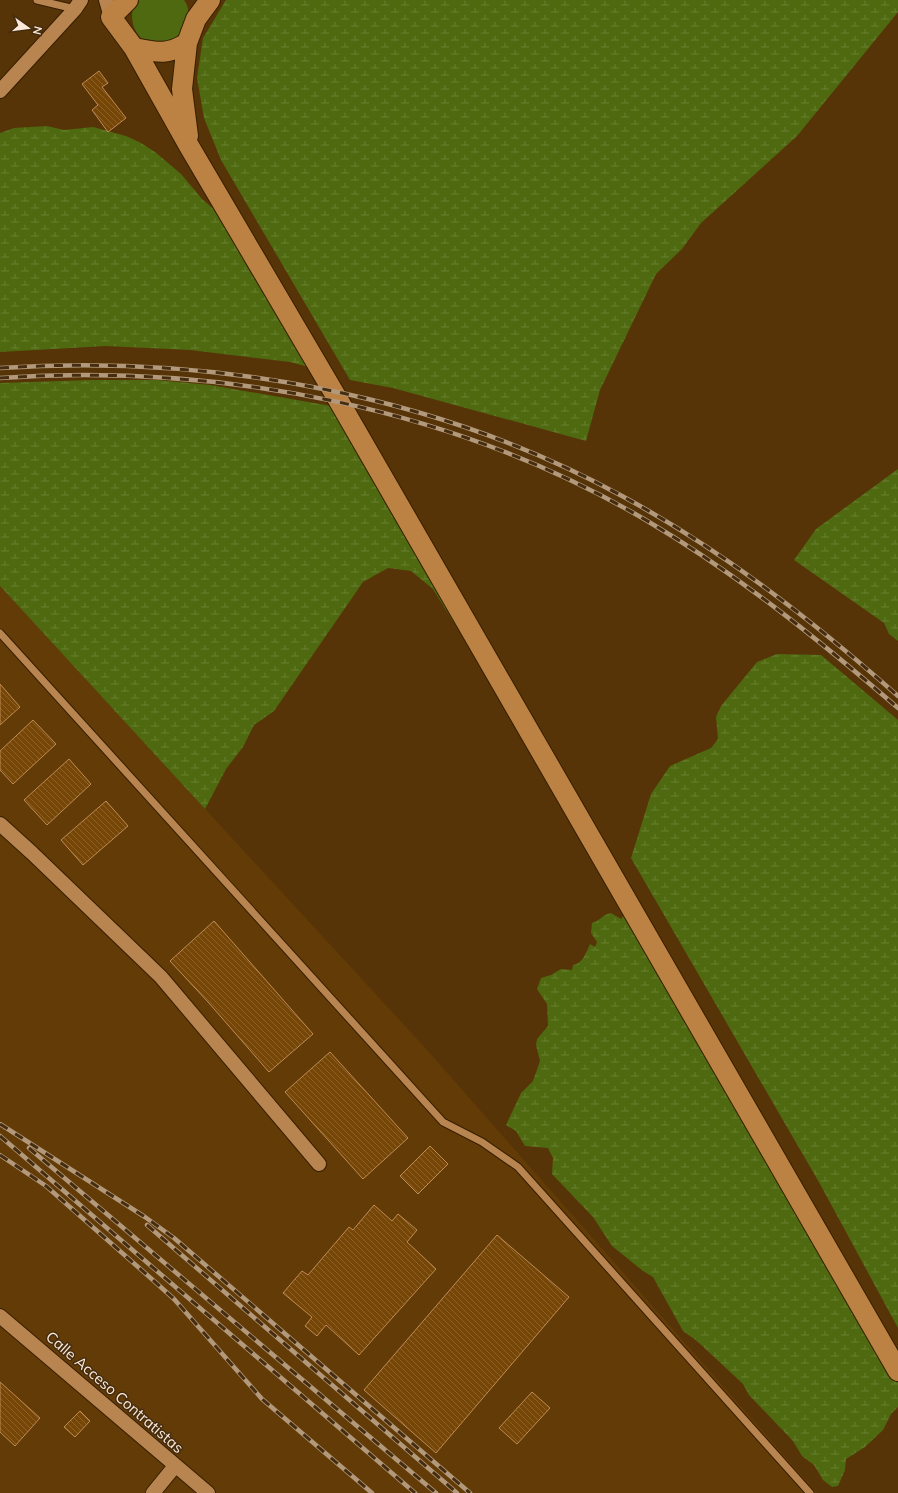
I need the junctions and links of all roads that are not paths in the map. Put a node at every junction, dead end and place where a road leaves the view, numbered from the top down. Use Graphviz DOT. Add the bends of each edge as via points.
graph roads {
  1 [pos="37,0"];
  2 [pos="128,0"];
  3 [pos="192,0"];
  4 [pos="210,0"];
  5 [pos="78,4"];
  6 [pos="108,8"];
  7 [pos="196,19"];
  8 [pos="187,43"];
  9 [pos="134,48"];
  10 [pos="0,91"];
  11 [pos="189,146"];
  12 [pos="0,633"];
  13 [pos="0,824"];
  14 [pos="319,1164"];
  15 [pos="0,1316"];
  16 [pos="898,1371"];
  17 [pos="175,1466"];
  18 [pos="152,1493"];
  19 [pos="208,1493"];
  20 [pos="810,1493"];
  1 -- 5 [label="lane"];
  2 -- 6 [label="main road"];
  3 -- 7 [label="main road"];
  4 -- 7 [label="main road"];
  5 -- 10 [label="street"];
  6 -- 9 [label="main road"];
  7 -- 8 [label="main road"];
  8 -- 9 [label="main road" via="171,52"];
  8 -- 11 [label="main road" via="182,89"];
  9 -- 11 [label="main road"];
  11 -- 16 [label="main road"];
  12 -- 20 [label="lane" via="443,1122 482,1142 518,1168"];
  13 -- 14 [label="street" via="161,977"];
  15 -- 17 [label="street, Calle Acceso Contratistas"];
  17 -- 18 [label="street"];
  17 -- 19 [label="street, Calle Acceso Contratistas"];
}
